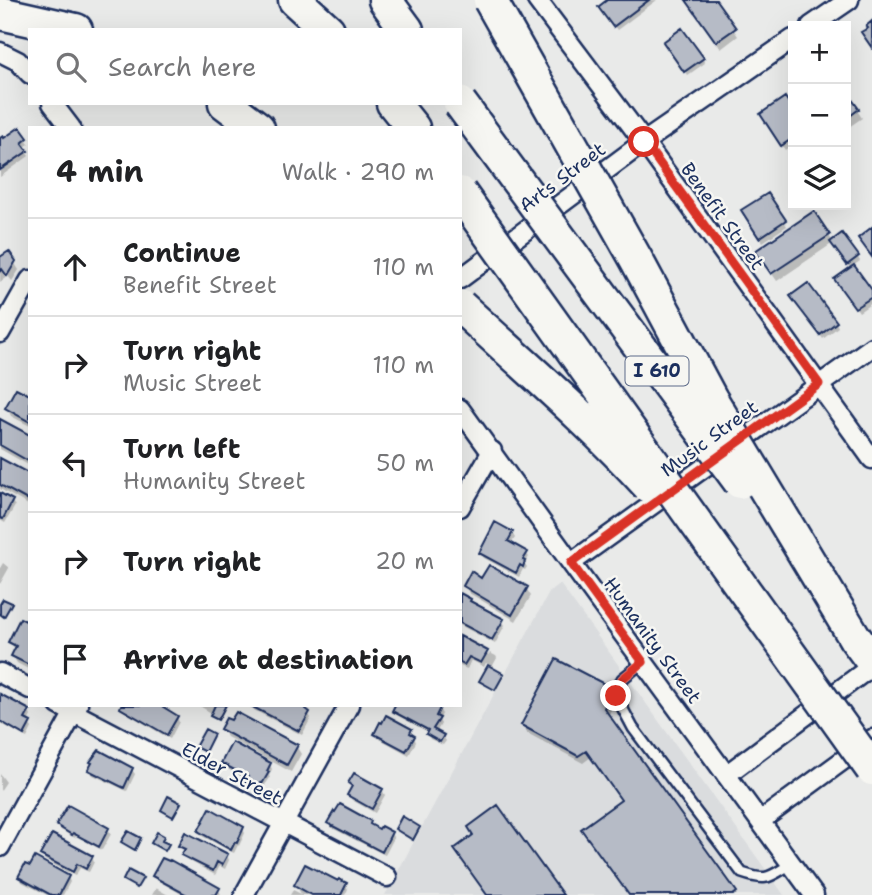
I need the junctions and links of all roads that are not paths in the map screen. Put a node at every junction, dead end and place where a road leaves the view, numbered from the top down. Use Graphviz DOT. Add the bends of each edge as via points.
graph roads {
  1 [pos="295,0"];
  2 [pos="385,0"];
  3 [pos="490,0"];
  4 [pos="537,0"];
  5 [pos="849,0"];
  6 [pos="0,13"];
  7 [pos="818,21"];
  8 [pos="67,28"];
  9 [pos="326,28"];
  10 [pos="406,28"];
  11 [pos="788,42"];
  12 [pos="0,52"];
  13 [pos="28,72"];
  14 [pos="54,105"];
  15 [pos="228,105"];
  16 [pos="395,105"];
  17 [pos="461,105"];
  18 [pos="69,126"];
  19 [pos="255,126"];
  20 [pos="411,126"];
  21 [pos="644,142"];
  22 [pos="462,196"];
  23 [pos="462,278"];
  24 [pos="28,284"];
  25 [pos="462,308"];
  26 [pos="0,333"];
  27 [pos="872,347"];
  28 [pos="819,384"];
  29 [pos="462,412"];
  30 [pos="492,451"];
  31 [pos="872,459"];
  32 [pos="462,504"];
  33 [pos="571,563"];
  34 [pos="866,655"];
  35 [pos="643,662"];
  36 [pos="0,673"];
  37 [pos="28,688"];
  38 [pos="348,707"];
  39 [pos="70,708"];
  40 [pos="841,726"];
  41 [pos="872,739"];
  42 [pos="872,769"];
  43 [pos="726,775"];
  44 [pos="760,821"];
  45 [pos="283,823"];
  46 [pos="0,847"];
  47 [pos="791,864"];
  48 [pos="387,877"];
  49 [pos="244,895"];
  50 [pos="814,895"];
  1 -- 9 [label="highway"];
  2 -- 10 [label="highway"];
  3 -- 34 [label="highway, bridge" via="711,400"];
  4 -- 21 [label="street, Benefit Street"];
  5 -- 7 [label="street"];
  6 -- 8 [label="highway"];
  11 -- 21 [label="street, Arts Street"];
  12 -- 13 [label="street"];
  14 -- 18 [label="street"];
  15 -- 19 [label="highway"];
  16 -- 20 [label="highway"];
  17 -- 34 [label="highway, I 610, bridge"];
  21 -- 23 [label="street, Arts Street"];
  21 -- 28 [label="street, Benefit Street"];
  22 -- 40 [label="highway, I 610, bridge"];
  24 -- 26 [label="street"];
  25 -- 40 [label="highway, bridge" via="623,457"];
  27 -- 28 [label="street, Music Street"];
  28 -- 31 [label="street, Benefit Street"];
  28 -- 33 [label="street, Music Street"];
  29 -- 30 [label="street, Humanity Street"];
  30 -- 32 [label="street"];
  30 -- 33 [label="street, Humanity Street"];
  33 -- 35 [label="street, Humanity Street"];
  34 -- 43 [label="street"];
  35 -- 43 [label="street, Humanity Street"];
  35 -- 47 [label="lane" via="622,679 616,696 633,728 742,873 771,876"];
  36 -- 37 [label="street"];
  38 -- 45 [label="street"];
  39 -- 45 [label="street, Elder Street"];
  39 -- 46 [label="street"];
  40 -- 42 [label="highway, I 610, bridge"];
  41 -- 44 [label="street"];
  43 -- 44 [label="street, Humanity Street"];
  44 -- 47 [label="street, Humanity Street"];
  45 -- 48 [label="street, Elder Street"];
  45 -- 49 [label="street"];
  47 -- 50 [label="street, Humanity Street"];
}
